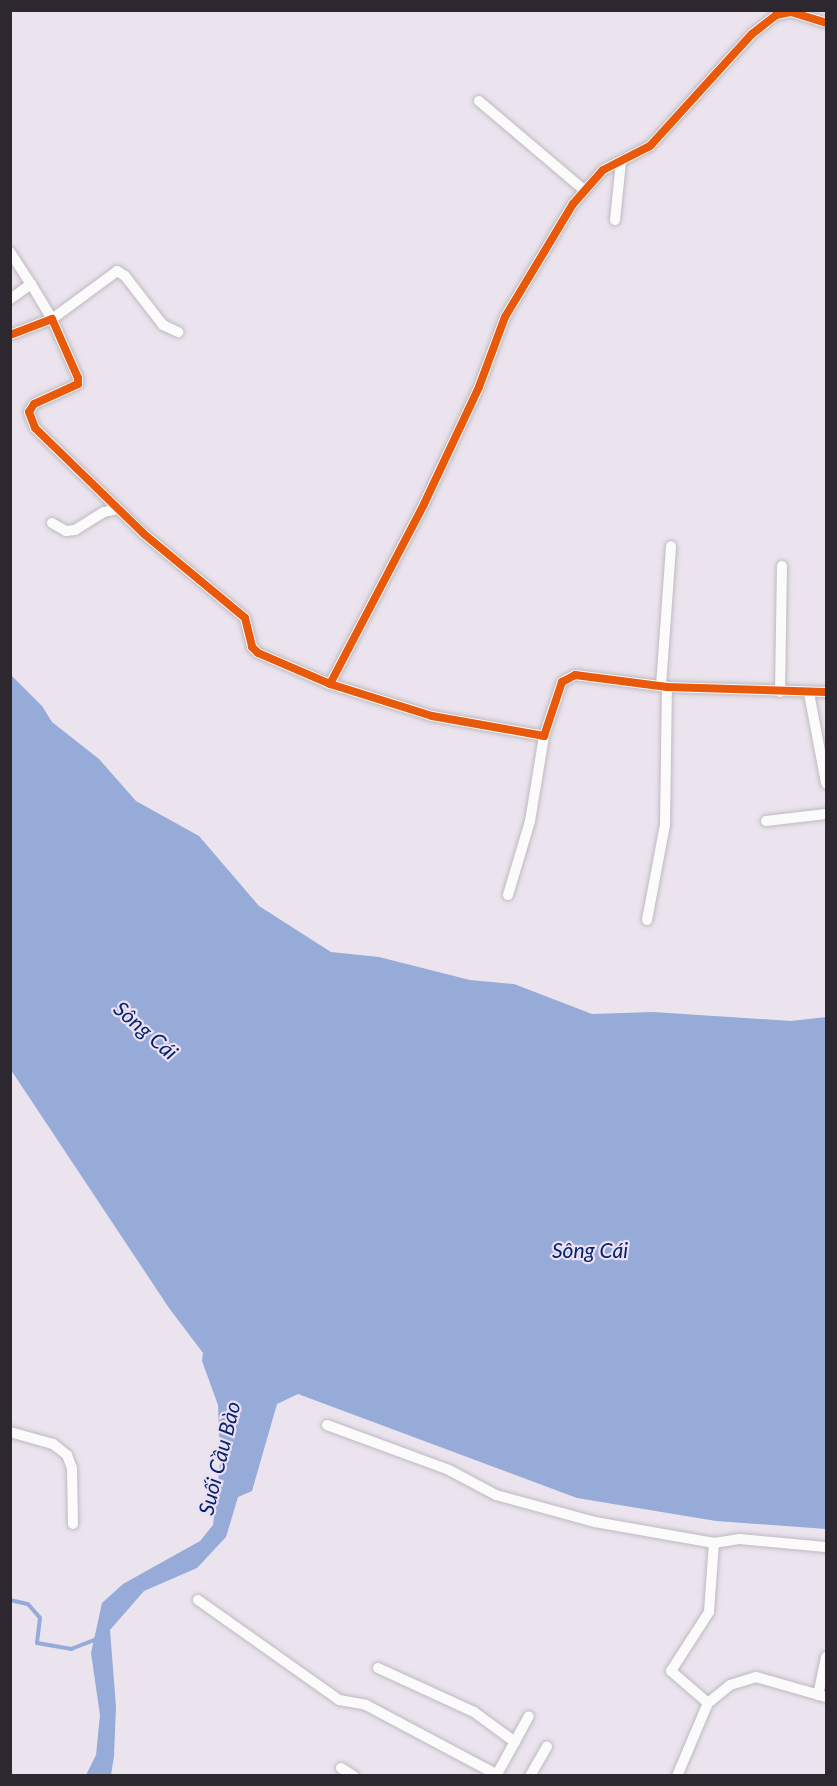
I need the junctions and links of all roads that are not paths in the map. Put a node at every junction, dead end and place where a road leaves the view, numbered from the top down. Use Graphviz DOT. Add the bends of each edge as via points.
graph roads {
  1 [pos="826,23"];
  2 [pos="479,101"];
  3 [pos="621,162"];
  4 [pos="584,190"];
  5 [pos="615,220"];
  6 [pos="10,252"];
  7 [pos="31,284"];
  8 [pos="10,299"];
  9 [pos="52,319"];
  10 [pos="178,332"];
  11 [pos="10,335"];
  12 [pos="117,509"];
  13 [pos="52,523"];
  14 [pos="671,546"];
  15 [pos="782,566"];
  16 [pos="330,684"];
  17 [pos="664,687"];
  18 [pos="780,692"];
  19 [pos="826,692"];
  20 [pos="809,693"];
  21 [pos="544,736"];
  22 [pos="826,783"];
  23 [pos="826,814"];
  24 [pos="766,821"];
  25 [pos="508,895"];
  26 [pos="647,920"];
  27 [pos="327,1425"];
  28 [pos="10,1432"];
  29 [pos="73,1524"];
  30 [pos="714,1543"];
  31 [pos="826,1547"];
  32 [pos="198,1600"];
  33 [pos="826,1657"];
  34 [pos="378,1668"];
  35 [pos="823,1696"];
  36 [pos="708,1703"];
  37 [pos="529,1716"];
  38 [pos="515,1742"];
  39 [pos="547,1746"];
  40 [pos="341,1768"];
  41 [pos="496,1775"];
  42 [pos="354,1776"];
  43 [pos="530,1776"];
  44 [pos="677,1776"];
  1 -- 3 [label="street" via="791,12 776,15 752,34 650,146"];
  2 -- 4 [label="street"];
  3 -- 4 [label="street" via="603,170"];
  3 -- 5 [label="street"];
  4 -- 16 [label="street" via="536,259 505,317 479,387 424,504"];
  6 -- 7 [label="street"];
  7 -- 8 [label="street"];
  7 -- 9 [label="street"];
  9 -- 10 [label="street" via="117,271 163,326"];
  9 -- 11 [label="street"];
  9 -- 12 [label="street" via="78,384 34,404 29,412 35,428"];
  12 -- 13 [label="street" via="104,512 75,530 66,531"];
  12 -- 16 [label="street" via="245,618 252,647 258,653"];
  14 -- 17 [label="street"];
  15 -- 18 [label="street"];
  16 -- 21 [label="street" via="432,716"];
  17 -- 18 [label="street"];
  17 -- 21 [label="street" via="585,675 567,678"];
  17 -- 26 [label="street" via="665,825"];
  18 -- 20 [label="street"];
  19 -- 20 [label="street"];
  20 -- 22 [label="street"];
  21 -- 25 [label="street" via="530,820"];
  23 -- 24 [label="street"];
  27 -- 30 [label="street" via="449,1470 496,1495 595,1522"];
  28 -- 29 [label="street" via="53,1444 67,1455 72,1468"];
  30 -- 31 [label="street" via="739,1539"];
  30 -- 36 [label="street" via="709,1612 671,1671"];
  32 -- 41 [label="street" via="339,1700 366,1705"];
  33 -- 35 [label="street"];
  34 -- 38 [label="street" via="474,1712"];
  35 -- 36 [label="street" via="762,1679 742,1678"];
  36 -- 44 [label="street"];
  37 -- 38 [label="street"];
  38 -- 41 [label="street"];
  39 -- 43 [label="street"];
  40 -- 42 [label="street"];
}
